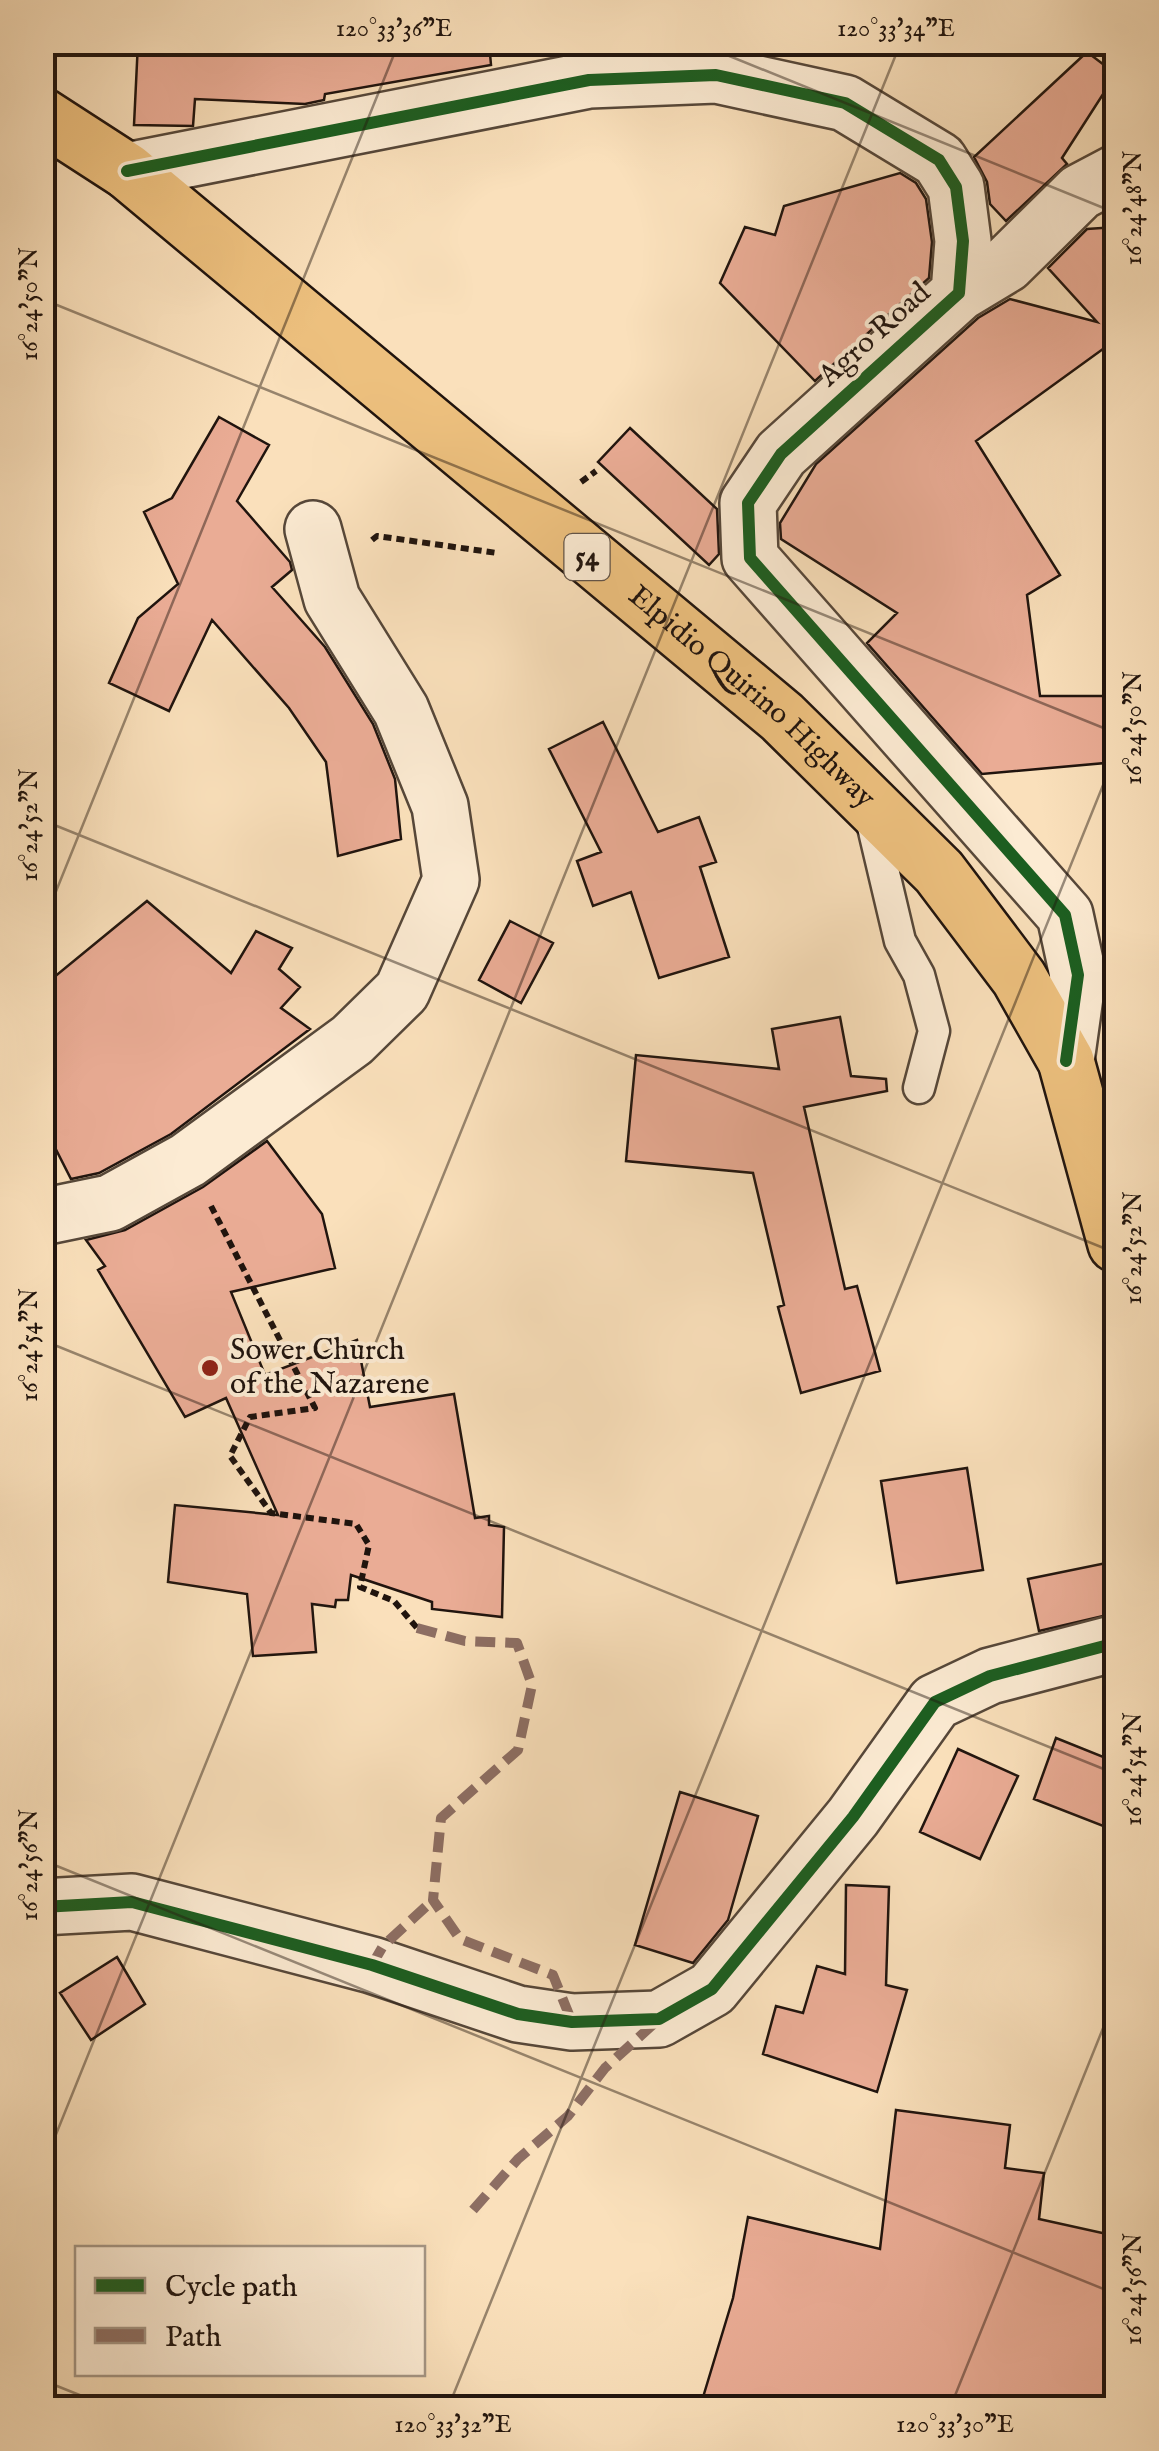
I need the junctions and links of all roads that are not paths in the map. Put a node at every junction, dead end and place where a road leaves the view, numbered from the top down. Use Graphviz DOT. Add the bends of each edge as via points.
graph roads {
  1 [pos="42,116"];
  2 [pos="127,172"];
  3 [pos="1116,173"];
  4 [pos="959,293"];
  5 [pos="313,528"];
  6 [pos="868,801"];
  7 [pos="1066,1061"];
  8 [pos="919,1088"];
  9 [pos="42,1218"];
  10 [pos="1116,1244"];
  11 [pos="1116,1643"];
  12 [pos="42,1908"];
  1 -- 2 [label="highway, Elpidio Quirino Highway / 54"];
  2 -- 4 [label="street, Agro Road" via="589,80 716,75 845,103 940,160 956,187"];
  2 -- 6 [label="highway, Elpidio Quirino Highway / 54" via="782,717"];
  3 -- 4 [label="street" via="1080,192 1007,264"];
  4 -- 7 [label="street, Agro Road" via="781,454 748,503 750,558 1066,915 1078,975"];
  5 -- 9 [label="street" via="332,599 401,710 440,806 450,880 402,991 352,1040 188,1160 110,1203"];
  6 -- 7 [label="highway, Elpidio Quirino Highway / 54" via="939,872 1019,978"];
  6 -- 8 [label="lane" via="900,941 919,975 934,1032"];
  7 -- 10 [label="highway, Elpidio Quirino Highway / 54"];
  11 -- 12 [label="street" via="990,1676 935,1702 853,1817 712,1990 658,2018 572,2022 518,2014 372,1966 132,1902"];
}
